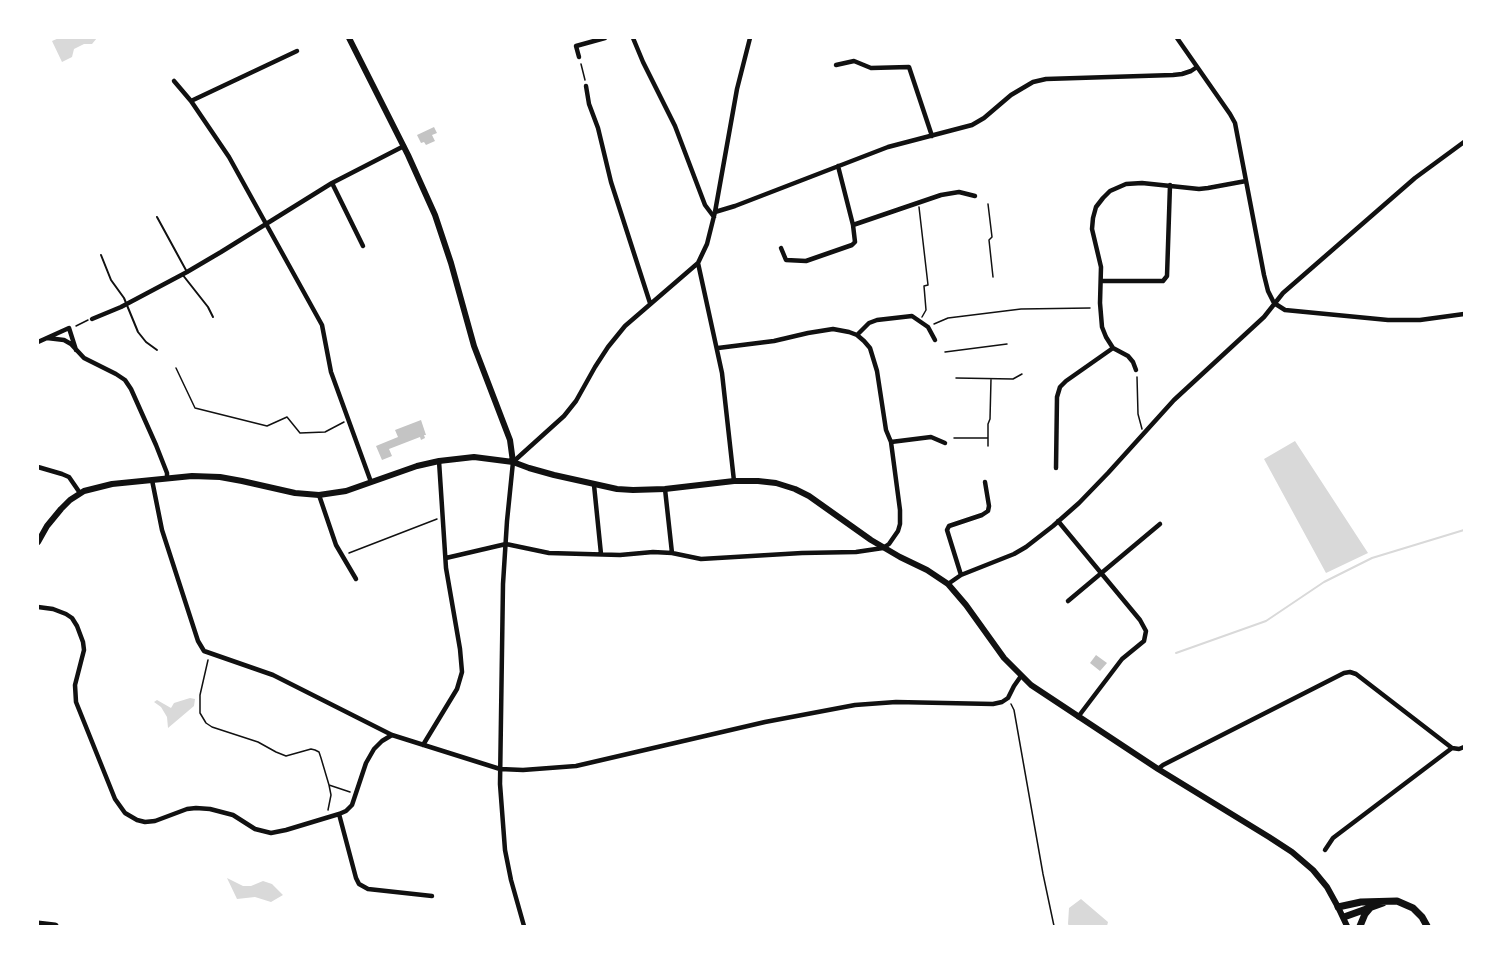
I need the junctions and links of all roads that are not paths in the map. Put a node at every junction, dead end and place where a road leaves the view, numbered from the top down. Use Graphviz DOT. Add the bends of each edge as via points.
graph roads {
  1 [pos="349,38"];
  2 [pos="605,38"];
  3 [pos="633,38"];
  4 [pos="750,38"];
  5 [pos="1177,38"];
  6 [pos="297,51"];
  7 [pos="579,57"];
  8 [pos="836,65"];
  9 [pos="1197,67"];
  10 [pos="174,81"];
  11 [pos="586,86"];
  12 [pos="191,101"];
  13 [pos="932,136"];
  14 [pos="1464,142"];
  15 [pos="404,146"];
  16 [pos="838,166"];
  17 [pos="1246,181"];
  18 [pos="332,183"];
  19 [pos="1170,186"];
  20 [pos="975,196"];
  21 [pos="714,215"];
  22 [pos="157,217"];
  23 [pos="266,225"];
  24 [pos="853,225"];
  25 [pos="363,246"];
  26 [pos="781,248"];
  27 [pos="101,255"];
  28 [pos="698,263"];
  29 [pos="184,273"];
  30 [pos="1101,280"];
  31 [pos="650,303"];
  32 [pos="1274,303"];
  33 [pos="127,304"];
  34 [pos="1464,314"];
  35 [pos="213,317"];
  36 [pos="92,319"];
  37 [pos="857,335"];
  38 [pos="47,338"];
  39 [pos="935,340"];
  40 [pos="38,342"];
  41 [pos="718,348"];
  42 [pos="1113,348"];
  43 [pos="157,350"];
  44 [pos="77,351"];
  45 [pos="1136,370"];
  46 [pos="891,442"];
  47 [pos="945,443"];
  48 [pos="439,461"];
  49 [pos="513,462"];
  50 [pos="38,467"];
  51 [pos="1056,468"];
  52 [pos="167,478"];
  53 [pos="152,480"];
  54 [pos="734,481"];
  55 [pos="371,482"];
  56 [pos="985,482"];
  57 [pos="594,484"];
  58 [pos="665,489"];
  59 [pos="80,493"];
  60 [pos="319,495"];
  61 [pos="1058,521"];
  62 [pos="1160,524"];
  63 [pos="38,542"];
  64 [pos="506,544"];
  65 [pos="883,548"];
  66 [pos="672,553"];
  67 [pos="601,554"];
  68 [pos="446,558"];
  69 [pos="1101,573"];
  70 [pos="961,575"];
  71 [pos="356,579"];
  72 [pos="948,584"];
  73 [pos="1068,601"];
  74 [pos="38,607"];
  75 [pos="1021,676"];
  76 [pos="1078,717"];
  77 [pos="392,735"];
  78 [pos="423,745"];
  79 [pos="1464,747"];
  80 [pos="1452,748"];
  81 [pos="500,769"];
  82 [pos="1158,769"];
  83 [pos="339,814"];
  84 [pos="1325,850"];
  85 [pos="432,896"];
  86 [pos="1389,901"];
  87 [pos="1338,906"];
  88 [pos="1371,908"];
  89 [pos="1344,917"];
  90 [pos="38,924"];
  91 [pos="55,927"];
  92 [pos="524,927"];
  93 [pos="1347,927"];
  94 [pos="1360,927"];
  95 [pos="1427,927"];
  1 -- 15 [label="main road"];
  2 -- 7 [label="street" via="576,46"];
  3 -- 21 [label="street" via="675,126 705,205"];
  4 -- 21 [label="street"];
  5 -- 9 [label="street"];
  6 -- 12 [label="street"];
  8 -- 13 [label="street" via="854,61 871,68 909,67"];
  9 -- 13 [label="street" via="1173,75 1033,82 972,125"];
  9 -- 17 [label="street" via="1234,123"];
  10 -- 12 [label="street"];
  11 -- 31 [label="street" via="611,182"];
  12 -- 23 [label="street" via="229,158"];
  13 -- 16 [label="street"];
  14 -- 32 [label="street" via="1415,178"];
  15 -- 18 [label="street"];
  15 -- 49 [label="main road" via="440,229 474,346 510,440"];
  16 -- 21 [label="street"];
  16 -- 24 [label="street"];
  17 -- 19 [label="street" via="1208,188"];
  17 -- 32 [label="street" via="1266,283"];
  18 -- 23 [label="street"];
  18 -- 25 [label="street"];
  19 -- 30 [label="street" via="1126,184 1102,198 1092,229"];
  19 -- 30 [label="street" via="1167,276 1163,281"];
  20 -- 24 [label="street" via="959,192 941,195"];
  21 -- 28 [label="street"];
  22 -- 29 [label="lane"];
  23 -- 29 [label="street"];
  23 -- 55 [label="street" via="322,325 331,372"];
  24 -- 26 [label="street" via="852,245 806,261 786,260"];
  27 -- 33 [label="lane"];
  28 -- 31 [label="street"];
  28 -- 41 [label="street"];
  29 -- 33 [label="street"];
  29 -- 35 [label="lane"];
  30 -- 42 [label="street" via="1101,327"];
  31 -- 49 [label="street" via="608,347 564,416"];
  32 -- 34 [label="street" via="1285,310 1388,320"];
  32 -- 61 [label="street"];
  33 -- 36 [label="street"];
  33 -- 43 [label="lane" via="138,332"];
  37 -- 39 [label="street" via="877,320 912,316 928,327"];
  37 -- 41 [label="street" via="822,330"];
  37 -- 46 [label="street" via="874,358"];
  38 -- 40 [label="street"];
  38 -- 44 [label="street" via="64,340"];
  38 -- 44 [label="street" via="69,328"];
  41 -- 54 [label="street"];
  42 -- 45 [label="street" via="1128,356"];
  42 -- 51 [label="street" via="1060,387"];
  44 -- 52 [label="street" via="125,380"];
  46 -- 47 [label="street" via="931,437"];
  46 -- 65 [label="street" via="900,524"];
  48 -- 49 [label="main road" via="474,457"];
  48 -- 55 [label="main road"];
  48 -- 68 [label="street"];
  49 -- 57 [label="main road"];
  49 -- 64 [label="street"];
  50 -- 59 [label="street" via="69,477"];
  52 -- 53 [label="main road"];
  52 -- 60 [label="main road" via="220,477"];
  53 -- 59 [label="main road" via="112,484"];
  53 -- 77 [label="street" via="162,530 204,651 273,675"];
  54 -- 58 [label="main road"];
  54 -- 65 [label="main road" via="776,483 795,489"];
  55 -- 60 [label="main road"];
  56 -- 70 [label="street" via="988,511 947,530"];
  57 -- 58 [label="main road" via="633,490"];
  57 -- 67 [label="street"];
  58 -- 66 [label="street"];
  59 -- 63 [label="main road" via="61,509"];
  60 -- 71 [label="street" via="336,545"];
  61 -- 69 [label="street"];
  61 -- 70 [label="street" via="1026,548"];
  62 -- 69 [label="street"];
  64 -- 67 [label="street" via="549,553"];
  64 -- 68 [label="street"];
  64 -- 81 [label="street"];
  65 -- 66 [label="street" via="701,559"];
  65 -- 72 [label="main road"];
  66 -- 67 [label="street"];
  68 -- 78 [label="street" via="461,678"];
  69 -- 73 [label="street"];
  69 -- 76 [label="street" via="1144,626 1146,636 1141,645 1122,658"];
  70 -- 72 [label="street"];
  72 -- 75 [label="main road"];
  74 -- 83 [label="street" via="60,611 77,626 84,650 75,685 76,702 119,806 131,817 145,822 187,809 218,810 271,833"];
  75 -- 76 [label="main road"];
  75 -- 81 [label="street" via="1008,698 993,704 855,705 576,766"];
  76 -- 82 [label="main road"];
  77 -- 78 [label="street"];
  77 -- 83 [label="street" via="374,749 352,804"];
  78 -- 81 [label="street"];
  79 -- 80 [label="street"];
  80 -- 82 [label="street" via="1350,672"];
  80 -- 84 [label="street" via="1333,838"];
  81 -- 92 [label="street" via="505,850"];
  82 -- 87 [label="main road" via="1292,852 1327,887"];
  83 -- 85 [label="street" via="359,884 368,889"];
  86 -- 87 [label="highway"];
  86 -- 88 [label="highway"];
  86 -- 95 [label="highway" via="1413,908"];
  87 -- 89 [label="main road"];
  88 -- 89 [label="highway"];
  88 -- 94 [label="highway"];
  89 -- 93 [label="main road"];
  90 -- 91 [label="highway"];
}
